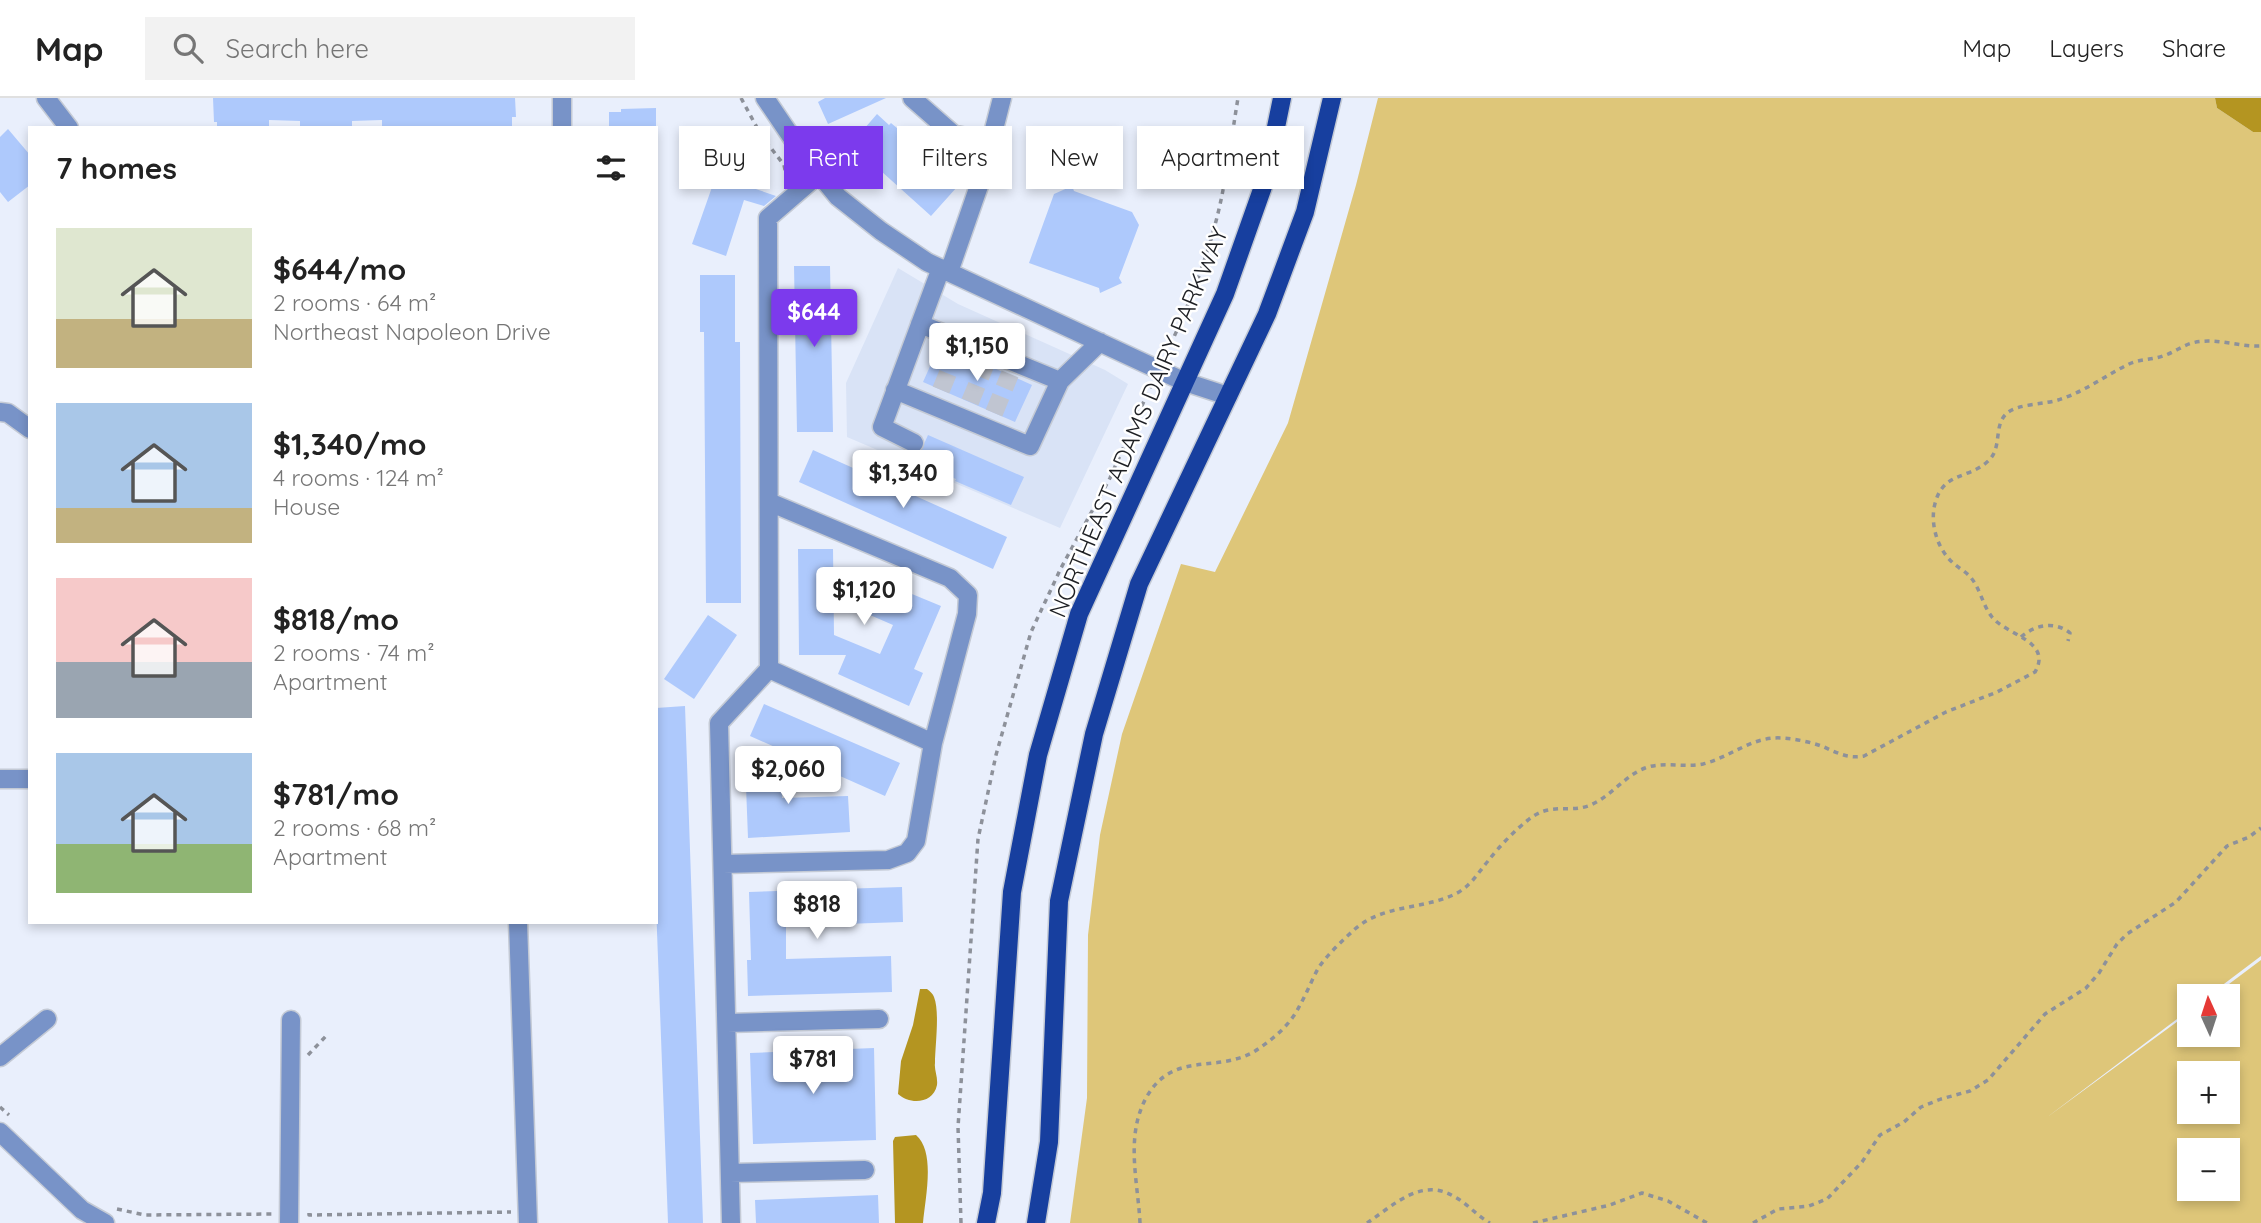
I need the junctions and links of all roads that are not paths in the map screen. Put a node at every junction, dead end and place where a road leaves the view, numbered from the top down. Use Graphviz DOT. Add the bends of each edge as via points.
graph roads {
  1 [pos="46,98"];
  2 [pos="562,98"];
  3 [pos="765,98"];
  4 [pos="912,98"];
  5 [pos="1002,98"];
  6 [pos="1282,98"];
  7 [pos="1332,98"];
  8 [pos="67,126"];
  9 [pos="562,126"];
  10 [pos="785,126"];
  11 [pos="944,126"];
  12 [pos="995,126"];
  13 [pos="802,189"];
  14 [pos="831,189"];
  15 [pos="977,189"];
  16 [pos="945,270"];
  17 [pos="920,324"];
  18 [pos="1100,342"];
  19 [pos="1060,381"];
  20 [pos="1185,382"];
  21 [pos="895,390"];
  22 [pos="1228,396"];
  23 [pos="0,412"];
  24 [pos="28,428"];
  25 [pos="914,443"];
  26 [pos="769,502"];
  27 [pos="769,669"];
  28 [pos="933,743"];
  29 [pos="0,779"];
  30 [pos="28,779"];
  31 [pos="723,864"];
  32 [pos="518,924"];
  33 [pos="879,1018"];
  34 [pos="47,1019"];
  35 [pos="291,1020"];
  36 [pos="727,1023"];
  37 [pos="0,1057"];
  38 [pos="5,1124"];
  39 [pos="865,1170"];
  40 [pos="730,1173"];
  41 [pos="109,1215"];
  42 [pos="282,1219"];
  43 [pos="528,1223"];
  44 [pos="731,1223"];
  45 [pos="986,1223"];
  46 [pos="1035,1223"];
  1 -- 8 [label="street"];
  2 -- 9 [label="street"];
  3 -- 10 [label="street"];
  4 -- 11 [label="street"];
  5 -- 12 [label="street"];
  6 -- 20 [label="main road, NORTHEAST ADAMS DAIRY PARKWAY" via="1265,181 1225,294"];
  7 -- 22 [label="main road" via="1305,212 1267,314"];
  13 -- 26 [label="street" via="768,218"];
  14 -- 16 [label="street" via="881,231"];
  15 -- 16 [label="street"];
  16 -- 17 [label="street"];
  16 -- 18 [label="street"];
  17 -- 19 [label="street" via="1012,368"];
  17 -- 21 [label="street"];
  18 -- 19 [label="street"];
  18 -- 20 [label="street"];
  19 -- 21 [label="street" via="1030,446 966,410 937,398"];
  20 -- 22 [label="street"];
  20 -- 45 [label="main road, NORTHEAST ADAMS DAIRY PARKWAY" via="1079,614 1038,755 1012,892 992,1193"];
  21 -- 25 [label="street" via="881,427"];
  22 -- 46 [label="main road" via="1139,584 1094,734 1059,901 1049,1142"];
  23 -- 24 [label="street"];
  26 -- 27 [label="street"];
  26 -- 28 [label="street" via="950,578 968,595"];
  27 -- 28 [label="street"];
  27 -- 31 [label="street" via="719,723"];
  28 -- 31 [label="street" via="916,841 907,853 888,860"];
  29 -- 30 [label="street"];
  31 -- 36 [label="street"];
  32 -- 43 [label="street"];
  33 -- 36 [label="street"];
  34 -- 37 [label="street"];
  35 -- 42 [label="street"];
  36 -- 40 [label="street"];
  38 -- 41 [label="street" via="82,1210"];
  39 -- 40 [label="street"];
  40 -- 44 [label="street"];
}
